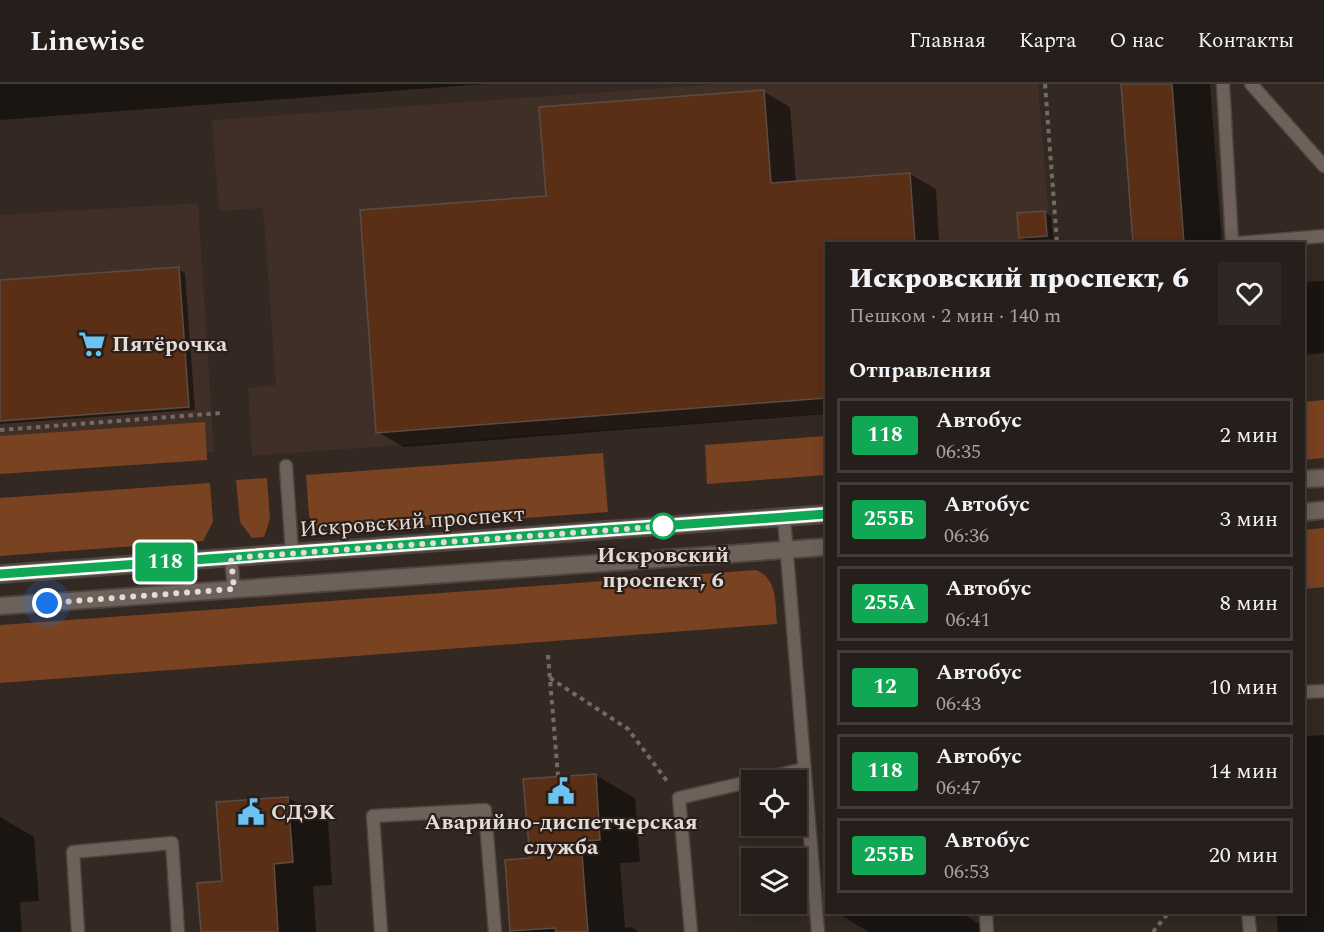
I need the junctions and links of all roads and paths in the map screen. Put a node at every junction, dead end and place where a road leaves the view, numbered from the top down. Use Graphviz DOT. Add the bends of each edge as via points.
graph roads {
  1 [pos="1045,84"];
  2 [pos="1223,84"];
  3 [pos="1251,84"];
  4 [pos="1324,166"];
  5 [pos="1324,236"];
  6 [pos="1057,242"];
  7 [pos="1232,242"];
  8 [pos="1251,242"];
  9 [pos="221,412"];
  10 [pos="0,430"];
  11 [pos="286,466"];
  12 [pos="1324,478"];
  13 [pos="1305,479"];
  14 [pos="1324,510"];
  15 [pos="1305,512"];
  16 [pos="825,514"];
  17 [pos="784,518"];
  18 [pos="825,547"];
  19 [pos="786,549"];
  20 [pos="292,553"];
  21 [pos="231,558"];
  22 [pos="0,574"];
  23 [pos="234,589"];
  24 [pos="0,606"];
  25 [pos="548,655"];
  26 [pos="550,678"];
  27 [pos="1324,691"];
  28 [pos="1305,692"];
  29 [pos="804,769"];
  30 [pos="800,770"];
  31 [pos="558,776"];
  32 [pos="741,784"];
  33 [pos="679,798"];
  34 [pos="986,914"];
  35 [pos="1167,914"];
  36 [pos="1248,914"];
  37 [pos="78,932"];
  38 [pos="178,932"];
  39 [pos="381,932"];
  40 [pos="495,932"];
  41 [pos="691,932"];
  42 [pos="818,932"];
  43 [pos="987,932"];
  44 [pos="1153,932"];
  45 [pos="1250,932"];
  1 -- 6 [label="path"];
  2 -- 7 [label="lane"];
  3 -- 4 [label="lane"];
  5 -- 8 [label="lane"];
  9 -- 10 [label="path"];
  11 -- 20 [label="lane"];
  12 -- 13 [label="street"];
  14 -- 15 [label="street"];
  16 -- 17 [label="street, Искровский проспект"];
  17 -- 19 [label="lane"];
  17 -- 20 [label="street, Искровский проспект"];
  18 -- 19 [label="street"];
  19 -- 23 [label="street"];
  19 -- 29 [label="lane"];
  20 -- 21 [label="street, Искровский проспект"];
  21 -- 22 [label="street, Искровский проспект"];
  21 -- 23 [label="lane"];
  23 -- 24 [label="street"];
  25 -- 26 [label="path"];
  26 -- 31 [label="path"];
  26 -- 33 [label="path" via="628,729"];
  27 -- 28 [label="lane"];
  29 -- 30 [label="lane"];
  29 -- 42 [label="lane"];
  32 -- 33 [label="lane"];
  33 -- 41 [label="lane"];
  34 -- 43 [label="lane"];
  35 -- 44 [label="path"];
  36 -- 45 [label="lane"];
  37 -- 38 [label="lane" via="73,852 172,843"];
  39 -- 40 [label="lane" via="373,816 485,810"];
}
